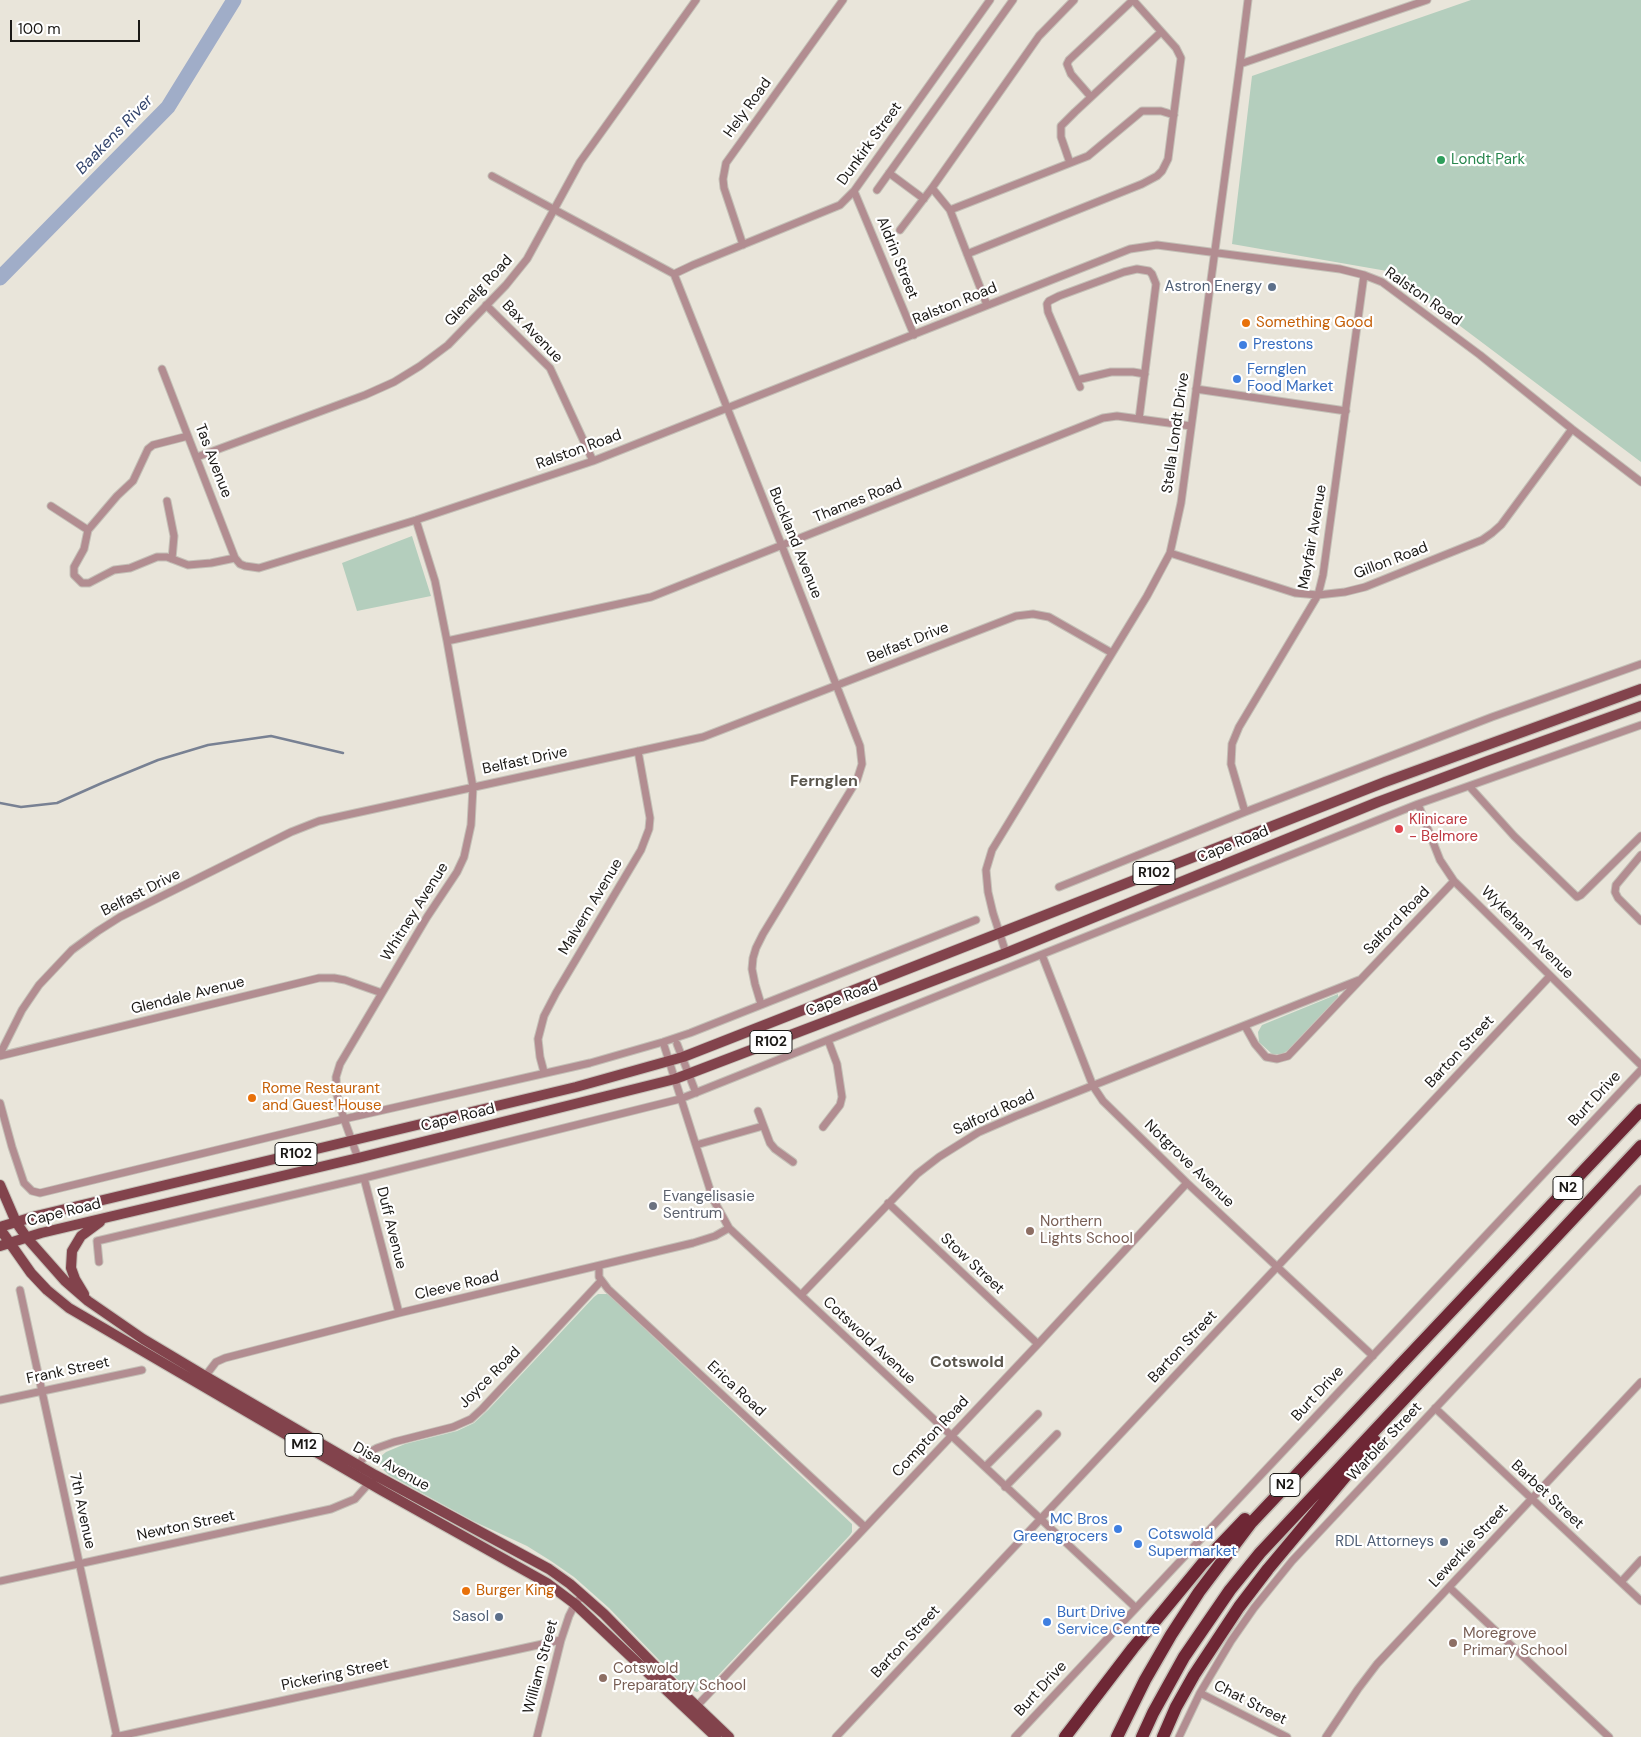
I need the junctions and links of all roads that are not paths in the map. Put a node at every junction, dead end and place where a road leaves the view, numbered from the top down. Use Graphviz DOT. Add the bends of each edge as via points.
graph roads {
  1 [pos="696,0"];
  2 [pos="843,0"];
  3 [pos="990,0"];
  4 [pos="1013,0"];
  5 [pos="1074,0"];
  6 [pos="1133,0"];
  7 [pos="1248,0"];
  8 [pos="1404,0"];
  9 [pos="1428,0"];
  10 [pos="1403,9"];
  11 [pos="1162,32"];
  12 [pos="1240,64"];
  13 [pos="1091,97"];
  14 [pos="1174,116"];
  15 [pos="1070,163"];
  16 [pos="889,173"];
  17 [pos="492,176"];
  18 [pos="932,188"];
  19 [pos="877,190"];
  20 [pos="854,191"];
  21 [pos="924,199"];
  22 [pos="555,209"];
  23 [pos="950,210"];
  24 [pos="900,230"];
  25 [pos="742,245"];
  26 [pos="1216,252"];
  27 [pos="967,254"];
  28 [pos="674,274"];
  29 [pos="1364,275"];
  30 [pos="486,305"];
  31 [pos="987,305"];
  32 [pos="914,335"];
  33 [pos="162,369"];
  34 [pos="1145,374"];
  35 [pos="1196,390"];
  36 [pos="726,409"];
  37 [pos="1346,411"];
  38 [pos="1139,419"];
  39 [pos="1190,426"];
  40 [pos="1572,429"];
  41 [pos="188,436"];
  42 [pos="197,457"];
  43 [pos="594,461"];
  44 [pos="1641,482"];
  45 [pos="167,501"];
  46 [pos="51,506"];
  47 [pos="416,520"];
  48 [pos="88,530"];
  49 [pos="782,546"];
  50 [pos="1170,553"];
  51 [pos="172,559"];
  52 [pos="238,561"];
  53 [pos="1318,595"];
  54 [pos="447,641"];
  55 [pos="1112,653"];
  56 [pos="1641,664"];
  57 [pos="836,686"];
  58 [pos="1641,689"];
  59 [pos="1641,706"];
  60 [pos="1641,725"];
  61 [pos="638,751"];
  62 [pos="1407,774"];
  63 [pos="1469,786"];
  64 [pos="473,787"];
  65 [pos="1413,789"];
  66 [pos="1418,804"];
  67 [pos="1245,812"];
  68 [pos="1641,836"];
  69 [pos="1641,855"];
  70 [pos="1454,881"];
  71 [pos="1059,887"];
  72 [pos="1640,919"];
  73 [pos="976,920"];
  74 [pos="1000,933"];
  75 [pos="1006,952"];
  76 [pos="1042,955"];
  77 [pos="1550,976"];
  78 [pos="1359,980"];
  79 [pos="382,993"];
  80 [pos="762,1004"];
  81 [pos="1245,1026"];
  82 [pos="828,1040"];
  83 [pos="663,1042"];
  84 [pos="677,1044"];
  85 [pos="0,1055"];
  86 [pos="682,1058"];
  87 [pos="669,1062"];
  88 [pos="1641,1065"];
  89 [pos="1641,1070"];
  90 [pos="544,1072"];
  91 [pos="688,1073"];
  92 [pos="675,1079"];
  93 [pos="1093,1086"];
  94 [pos="696,1093"];
  95 [pos="680,1099"];
  96 [pos="0,1104"];
  97 [pos="1641,1110"];
  98 [pos="758,1111"];
  99 [pos="344,1119"];
  100 [pos="763,1126"];
  101 [pos="823,1127"];
  102 [pos="351,1140"];
  103 [pos="696,1145"];
  104 [pos="1641,1146"];
  105 [pos="358,1158"];
  106 [pos="793,1162"];
  107 [pos="364,1178"];
  108 [pos="1187,1183"];
  109 [pos="0,1185"];
  110 [pos="1641,1189"];
  111 [pos="888,1203"];
  112 [pos="105,1219"];
  113 [pos="16,1222"];
  114 [pos="0,1228"];
  115 [pos="729,1228"];
  116 [pos="27,1238"];
  117 [pos="4,1245"];
  118 [pos="99,1262"];
  119 [pos="599,1266"];
  120 [pos="1278,1266"];
  121 [pos="601,1281"];
  122 [pos="20,1290"];
  123 [pos="801,1295"];
  124 [pos="88,1301"];
  125 [pos="399,1314"];
  126 [pos="1038,1344"];
  127 [pos="1373,1356"];
  128 [pos="1444,1356"];
  129 [pos="142,1370"];
  130 [pos="202,1380"];
  131 [pos="1641,1382"];
  132 [pos="41,1390"];
  133 [pos="0,1400"];
  134 [pos="1435,1408"];
  135 [pos="1038,1414"];
  136 [pos="1057,1434"];
  137 [pos="951,1436"];
  138 [pos="984,1467"];
  139 [pos="354,1469"];
  140 [pos="372,1479"];
  141 [pos="1005,1487"];
  142 [pos="1531,1499"];
  143 [pos="1267,1504"];
  144 [pos="1040,1520"];
  145 [pos="865,1528"];
  146 [pos="1641,1560"];
  147 [pos="79,1564"];
  148 [pos="0,1581"];
  149 [pos="1621,1582"];
  150 [pos="1450,1588"];
  151 [pos="583,1595"];
  152 [pos="1641,1601"];
  153 [pos="575,1604"];
  154 [pos="1136,1608"];
  155 [pos="561,1640"];
  156 [pos="1200,1693"];
  157 [pos="694,1709"];
  158 [pos="710,1732"];
  159 [pos="116,1737"];
  160 [pos="537,1737"];
  161 [pos="729,1737"];
  162 [pos="836,1737"];
  163 [pos="1015,1737"];
  164 [pos="1065,1737"];
  165 [pos="1117,1737"];
  166 [pos="1142,1737"];
  167 [pos="1163,1737"];
  168 [pos="1179,1737"];
  169 [pos="1287,1737"];
  170 [pos="1326,1737"];
  171 [pos="1609,1737"];
  1 -- 22 [label="street, Glenelg Road" via="580,162"];
  2 -- 25 [label="street, Hely Road" via="726,163 724,188"];
  3 -- 20 [label="street, Dunkirk Street"];
  4 -- 16 [label="street"];
  5 -- 18 [label="street" via="1039,36"];
  6 -- 11 [label="street"];
  6 -- 13 [label="street" via="1069,60 1071,74"];
  7 -- 12 [label="street, Stella Londt Drive"];
  8 -- 10 [label="street"];
  9 -- 10 [label="street"];
  10 -- 12 [label="street"];
  11 -- 13 [label="street"];
  11 -- 14 [label="street" via="1181,58"];
  12 -- 26 [label="street, Stella Londt Drive"];
  13 -- 15 [label="street" via="1060,130"];
  14 -- 15 [label="street" via="1161,111 1142,111 1092,153"];
  14 -- 27 [label="street" via="1168,159 1157,176"];
  15 -- 23 [label="street"];
  16 -- 19 [label="street"];
  16 -- 21 [label="street"];
  17 -- 22 [label="street"];
  18 -- 21 [label="street"];
  18 -- 23 [label="street"];
  20 -- 25 [label="street, Dunkirk Street" via="835,208"];
  20 -- 32 [label="street, Aldrin Street"];
  21 -- 24 [label="street"];
  22 -- 28 [label="street"];
  22 -- 30 [label="street, Glenelg Road" via="516,274"];
  23 -- 27 [label="street"];
  25 -- 28 [label="street, Dunkirk Street"];
  26 -- 29 [label="street, Ralston Road"];
  26 -- 31 [label="street, Ralston Road" via="1157,246 1130,249"];
  26 -- 35 [label="street, Stella Londt Drive"];
  27 -- 31 [label="street"];
  28 -- 36 [label="street, Buckland Avenue"];
  29 -- 37 [label="street, Mayfair Avenue"];
  29 -- 40 [label="street, Ralston Road" via="1401,295"];
  30 -- 42 [label="street, Glenelg Road" via="448,345 394,382 365,396"];
  30 -- 43 [label="street, Bax Avenue" via="550,368"];
  31 -- 32 [label="street, Ralston Road"];
  32 -- 36 [label="street, Ralston Road"];
  33 -- 41 [label="street, Tas Avenue"];
  34 -- 34 [label="street" via="1110,372 1078,384 1048,312 1049,301 1124,272 1149,271 1156,284"];
  34 -- 38 [label="street"];
  35 -- 37 [label="street"];
  35 -- 39 [label="street, Stella Londt Drive"];
  36 -- 43 [label="street, Ralston Road"];
  36 -- 49 [label="street, Buckland Avenue"];
  37 -- 53 [label="street, Mayfair Avenue"];
  38 -- 39 [label="street, Thames Road"];
  38 -- 49 [label="street, Thames Road" via="1103,418"];
  39 -- 50 [label="street, Stella Londt Drive" via="1181,503"];
  40 -- 44 [label="street, Ralston Road"];
  40 -- 53 [label="street, Gillon Road" via="1501,525 1482,540 1365,587"];
  41 -- 42 [label="street, Tas Avenue"];
  41 -- 48 [label="street" via="150,447 133,481"];
  42 -- 52 [label="street, Tas Avenue"];
  43 -- 47 [label="street, Ralston Road"];
  45 -- 51 [label="street" via="174,531"];
  46 -- 48 [label="street"];
  47 -- 52 [label="street, Ralston Road" via="259,568 251,568"];
  47 -- 54 [label="street, Whitney Avenue" via="435,581"];
  48 -- 51 [label="street, Ralston Road" via="84,549 74,567 74,575 82,583 151,558"];
  49 -- 54 [label="street, Thames Road" via="651,596"];
  49 -- 57 [label="street, Buckland Avenue"];
  50 -- 53 [label="street, Gillon Road" via="1282,590"];
  50 -- 55 [label="street, Stella Londt Drive"];
  51 -- 52 [label="street, Ralston Road" via="188,565"];
  53 -- 67 [label="street, Mayfair Avenue" via="1236,735 1231,764"];
  54 -- 64 [label="street, Whitney Avenue"];
  55 -- 57 [label="street, Belfast Drive" via="1049,617 1025,614"];
  55 -- 74 [label="street, Stella Londt Drive" via="996,841 989,858 986,870 988,892"];
  56 -- 67 [label="street, Cape Road" via="1492,717"];
  57 -- 61 [label="street, Belfast Drive" via="718,732"];
  57 -- 80 [label="street, Buckland Avenue" via="860,746 860,772 756,948 752,969"];
  58 -- 62 [label="main road, Cape Road / R102"];
  59 -- 65 [label="main road, Cape Road / R102"];
  60 -- 63 [label="street, Cape Road"];
  61 -- 64 [label="street, Belfast Drive"];
  61 -- 90 [label="street, Malvern Avenue" via="650,818 649,829 641,850 544,1016 538,1039"];
  62 -- 65 [label="main road"];
  62 -- 74 [label="main road, Cape Road / R102"];
  63 -- 66 [label="street, Cape Road"];
  63 -- 68 [label="street" via="1575,896 1581,895"];
  64 -- 79 [label="street, Whitney Avenue" via="471,824 464,857"];
  64 -- 85 [label="street, Belfast Drive" via="319,821 120,918 72,950 39,985 22,1010"];
  65 -- 75 [label="main road, Cape Road / R102"];
  66 -- 70 [label="street, Wykeham Avenue" via="1440,860"];
  66 -- 76 [label="street, Cape Road"];
  67 -- 71 [label="street, Cape Road"];
  69 -- 72 [label="street" via="1616,885 1615,892"];
  70 -- 77 [label="street, Wykeham Avenue"];
  70 -- 78 [label="street, Salford Road"];
  73 -- 80 [label="street, Cape Road"];
  74 -- 75 [label="street, Stella Londt Drive"];
  74 -- 86 [label="main road, Cape Road / R102"];
  75 -- 91 [label="main road, Cape Road / R102"];
  76 -- 82 [label="street, Cape Road"];
  76 -- 93 [label="street, Notgrove Avenue"];
  77 -- 88 [label="street, Wykeham Avenue"];
  77 -- 120 [label="street, Barton Street"];
  78 -- 81 [label="street, Salford Road"];
  78 -- 81 [label="street, Salford Road" via="1292,1052 1282,1058 1266,1056"];
  79 -- 85 [label="street, Glendale Avenue" via="345,980 319,978"];
  79 -- 99 [label="street, Whitney Avenue" via="340,1064 336,1086"];
  80 -- 83 [label="street, Cape Road"];
  81 -- 93 [label="street, Salford Road"];
  82 -- 94 [label="street, Cape Road"];
  82 -- 101 [label="street" via="837,1064 842,1097 840,1106"];
  83 -- 87 [label="street, Cotswold Avenue"];
  83 -- 90 [label="street, Cape Road"];
  84 -- 86 [label="street"];
  86 -- 87 [label="main road, Cape Road / R102"];
  86 -- 91 [label="street"];
  87 -- 92 [label="street, Cotswold Avenue"];
  87 -- 102 [label="main road, Cape Road / R102"];
  89 -- 127 [label="street, Burt Drive"];
  90 -- 99 [label="street, Cape Road"];
  91 -- 92 [label="main road, Cape Road / R102"];
  91 -- 94 [label="street"];
  92 -- 95 [label="street, Cotswold Avenue"];
  92 -- 105 [label="main road, Cape Road / R102"];
  93 -- 108 [label="street, Notgrove Avenue" via="1103,1101"];
  93 -- 111 [label="street, Salford Road" via="972,1136 939,1157"];
  94 -- 95 [label="street, Cape Road"];
  95 -- 103 [label="street, Cotswold Avenue"];
  95 -- 107 [label="street, Cape Road"];
  96 -- 99 [label="street, Cape Road" via="24,1184 40,1193"];
  97 -- 143 [label="highway, N2"];
  98 -- 100 [label="street"];
  99 -- 102 [label="street, Whitney Avenue"];
  100 -- 103 [label="street"];
  100 -- 106 [label="street" via="772,1146"];
  102 -- 105 [label="street, Whitney Avenue"];
  102 -- 113 [label="main road, Cape Road / R102"];
  103 -- 115 [label="street, Cotswold Avenue" via="713,1199"];
  104 -- 128 [label="highway, N2"];
  105 -- 112 [label="main road, Cape Road / R102"];
  107 -- 118 [label="street, Cape Road" via="97,1242"];
  107 -- 125 [label="street, Duff Avenue"];
  108 -- 120 [label="street, Notgrove Avenue"];
  108 -- 126 [label="street, Compton Road"];
  109 -- 113 [label="main road, M12"];
  110 -- 134 [label="street, Warbler Street"];
  111 -- 123 [label="street, Salford Road"];
  111 -- 126 [label="street, Stow Street"];
  112 -- 116 [label="main road, Cape Road / R102"];
  112 -- 124 [label="main road" via="86,1231 72,1251 71,1268"];
  113 -- 114 [label="main road, Cape Road / R102"];
  113 -- 116 [label="main road, M12"];
  114 -- 117 [label="main road, M12"];
  115 -- 119 [label="street, Cleeve Road" via="708,1239"];
  115 -- 123 [label="street, Cotswold Avenue"];
  116 -- 117 [label="main road, Cape Road / R102"];
  116 -- 124 [label="main road, Disa Avenue / M12" via="65,1281"];
  117 -- 130 [label="main road, Disa Avenue / M12" via="61,1302"];
  119 -- 121 [label="street"];
  119 -- 125 [label="street, Cleeve Road"];
  120 -- 127 [label="street, Notgrove Avenue"];
  120 -- 144 [label="street, Barton Street"];
  121 -- 139 [label="street, Joyce Road" via="470,1419 377,1448"];
  121 -- 145 [label="street, Erica Road"];
  122 -- 132 [label="street, 7th Avenue"];
  123 -- 137 [label="street, Cotswold Avenue"];
  124 -- 130 [label="main road, Disa Avenue / M12"];
  125 -- 130 [label="street, Cleeve Road" via="225,1358 216,1362"];
  126 -- 137 [label="street, Compton Road"];
  127 -- 154 [label="street, Burt Drive"];
  128 -- 166 [label="highway, N2" via="1271,1540 1240,1578 1184,1657"];
  128 -- 167 [label="highway" via="1239,1608 1194,1676"];
  129 -- 132 [label="street, Frank Street"];
  130 -- 139 [label="main road, Disa Avenue / M12"];
  131 -- 142 [label="street, Lewerkie Street"];
  132 -- 133 [label="street, Frank Street"];
  132 -- 147 [label="street, 7th Avenue"];
  134 -- 142 [label="street, Barbet Street"];
  134 -- 156 [label="street, Warbler Street" via="1281,1575 1231,1641"];
  135 -- 138 [label="street"];
  136 -- 141 [label="street"];
  137 -- 138 [label="street, Cotswold Avenue"];
  137 -- 145 [label="street, Compton Road"];
  138 -- 141 [label="street, Cotswold Avenue"];
  139 -- 140 [label="main road, Disa Avenue / M12"];
  140 -- 147 [label="street, Newton Street" via="355,1499 331,1509"];
  140 -- 151 [label="main road, Disa Avenue / M12" via="539,1563"];
  140 -- 153 [label="main road, Disa Avenue / M12" via="547,1583"];
  141 -- 144 [label="street, Cotswold Avenue"];
  142 -- 149 [label="street, Barbet Street"];
  142 -- 150 [label="street, Lewerkie Street"];
  143 -- 164 [label="highway" via="1254,1510 1204,1563"];
  143 -- 165 [label="highway, N2" via="1185,1613 1153,1665"];
  144 -- 154 [label="street, Cotswold Avenue"];
  144 -- 162 [label="street, Barton Street"];
  145 -- 157 [label="street, Compton Road"];
  146 -- 149 [label="street"];
  147 -- 148 [label="street, Newton Street"];
  147 -- 159 [label="street, 7th Avenue"];
  149 -- 152 [label="street, Barbet Street"];
  150 -- 170 [label="street, Lewerkie Street" via="1377,1664"];
  150 -- 171 [label="street"];
  151 -- 153 [label="street"];
  151 -- 157 [label="main road, Disa Avenue / M12"];
  153 -- 155 [label="street, William Street"];
  153 -- 157 [label="main road, Disa Avenue / M12"];
  154 -- 163 [label="street, Burt Drive"];
  155 -- 159 [label="street, Pickering Street"];
  155 -- 160 [label="street, William Street"];
  156 -- 168 [label="street, Warbler Street"];
  156 -- 169 [label="street, Chat Street"];
  157 -- 158 [label="main road, Disa Avenue / M12"];
  158 -- 161 [label="main road, Disa Avenue / M12"];
}
